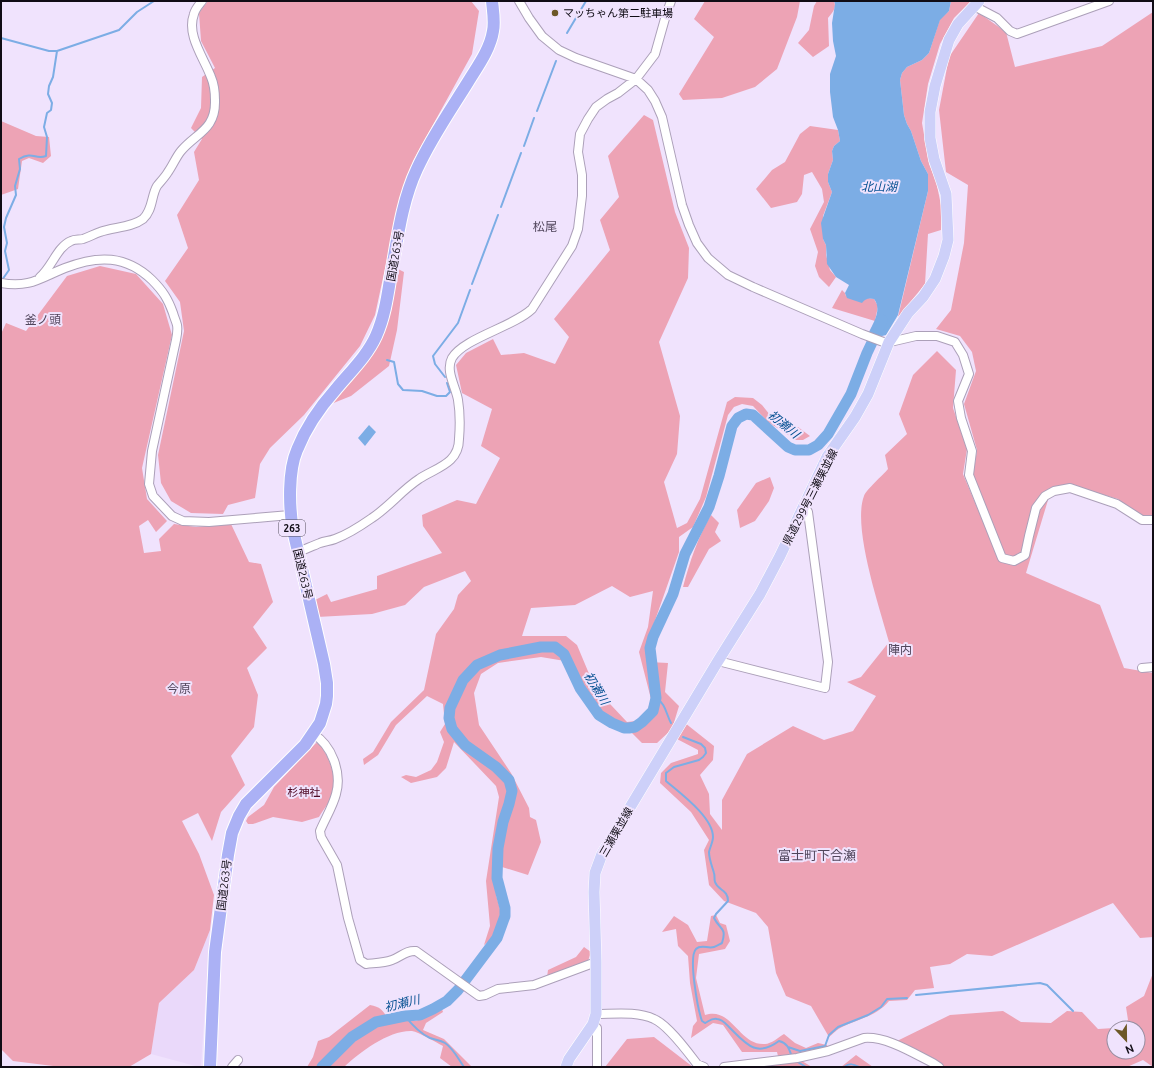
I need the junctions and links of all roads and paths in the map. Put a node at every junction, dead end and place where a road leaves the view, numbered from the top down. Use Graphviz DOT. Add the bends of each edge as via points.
graph roads {
  1 [pos="202,1"];
  2 [pos="492,1"];
  3 [pos="519,1"];
  4 [pos="671,1"];
  5 [pos="1109,1"];
  6 [pos="977,3"];
  7 [pos="636,79"];
  8 [pos="35,282"];
  9 [pos="1,283"];
  10 [pos="888,342"];
  11 [pos="804,505"];
  12 [pos="290,515"];
  13 [pos="1153,520"];
  14 [pos="298,552"];
  15 [pos="718,660"];
  16 [pos="1153,667"];
  17 [pos="1142,668"];
  18 [pos="313,734"];
  19 [pos="596,962"];
  20 [pos="594,1019"];
  21 [pos="238,1060"];
  22 [pos="210,1067"];
  23 [pos="232,1067"];
  24 [pos="566,1067"];
  25 [pos="597,1067"];
  26 [pos="704,1067"];
  27 [pos="724,1067"];
  28 [pos="939,1067"];
  1 -- 8 [label="street" via="194,14 192,24 195,43 211,77 215,93 211,120 205,130 181,151 156,187 152,204 145,217 140,221 66,244"];
  2 -- 12 [label="highway, 国道263号 / 263" via="493,31 489,46 435,134 407,195 385,310 376,336 363,358 323,404 297,451 293,469"];
  3 -- 7 [label="street" via="542,36 558,50"];
  4 -- 7 [label="street" via="655,54"];
  5 -- 6 [label="street" via="1017,34"];
  6 -- 10 [label="main road, 県道299号三瀬栗並線" via="958,24 949,40 930,112 930,138 946,194 948,240 944,256 924,297 908,313"];
  7 -- 10 [label="street" via="648,90 662,117 688,225 708,258 728,275 753,287 862,334"];
  7 -- 14 [label="street" via="596,107 580,134 578,152 582,196 578,229 572,246 532,309 524,316 472,342 452,358 450,365 458,400 460,441 452,460 419,479 373,518 336,538"];
  8 -- 9 [label="street"];
  8 -- 12 [label="street" via="65,268 95,260 112,259 126,262 148,276 167,297 177,325 152,451 149,484 153,496 172,516 183,521 209,522"];
  10 -- 11 [label="main road, 県道299号三瀬栗並線" via="868,394 827,457"];
  10 -- 13 [label="street" via="916,336 937,336 955,342 963,355 970,374 958,401 972,451 969,475 1002,558 1014,561 1026,555 1036,508 1045,496 1054,491 1070,488 1117,504 1142,520"];
  11 -- 15 [label="main road, 県道299号三瀬栗並線" via="760,594"];
  11 -- 15 [label="street" via="808,512 828,662 825,688"];
  12 -- 14 [label="highway, 国道263号 / 263"];
  14 -- 18 [label="highway, 国道263号 / 263" via="327,683 326,704 320,723"];
  15 -- 19 [label="main road, 三瀬栗並線" via="602,854 595,873"];
  16 -- 17 [label="street"];
  18 -- 19 [label="street" via="320,738 332,755 338,775 336,794 320,831 337,865 360,960 366,964 381,963 416,950 479,996 498,989 534,985"];
  18 -- 22 [label="highway, 国道263号 / 263" via="305,746 246,804 232,833 215,952"];
  19 -- 20 [label="main road, 三瀬栗並線"];
  20 -- 24 [label="main road"];
  20 -- 25 [label="street" via="597,1028"];
  20 -- 26 [label="street" via="615,1014 655,1019 697,1064"];
  21 -- 23 [label="street"];
  27 -- 28 [label="street" via="797,1058 828,1051 864,1038 889,1042"];
}
